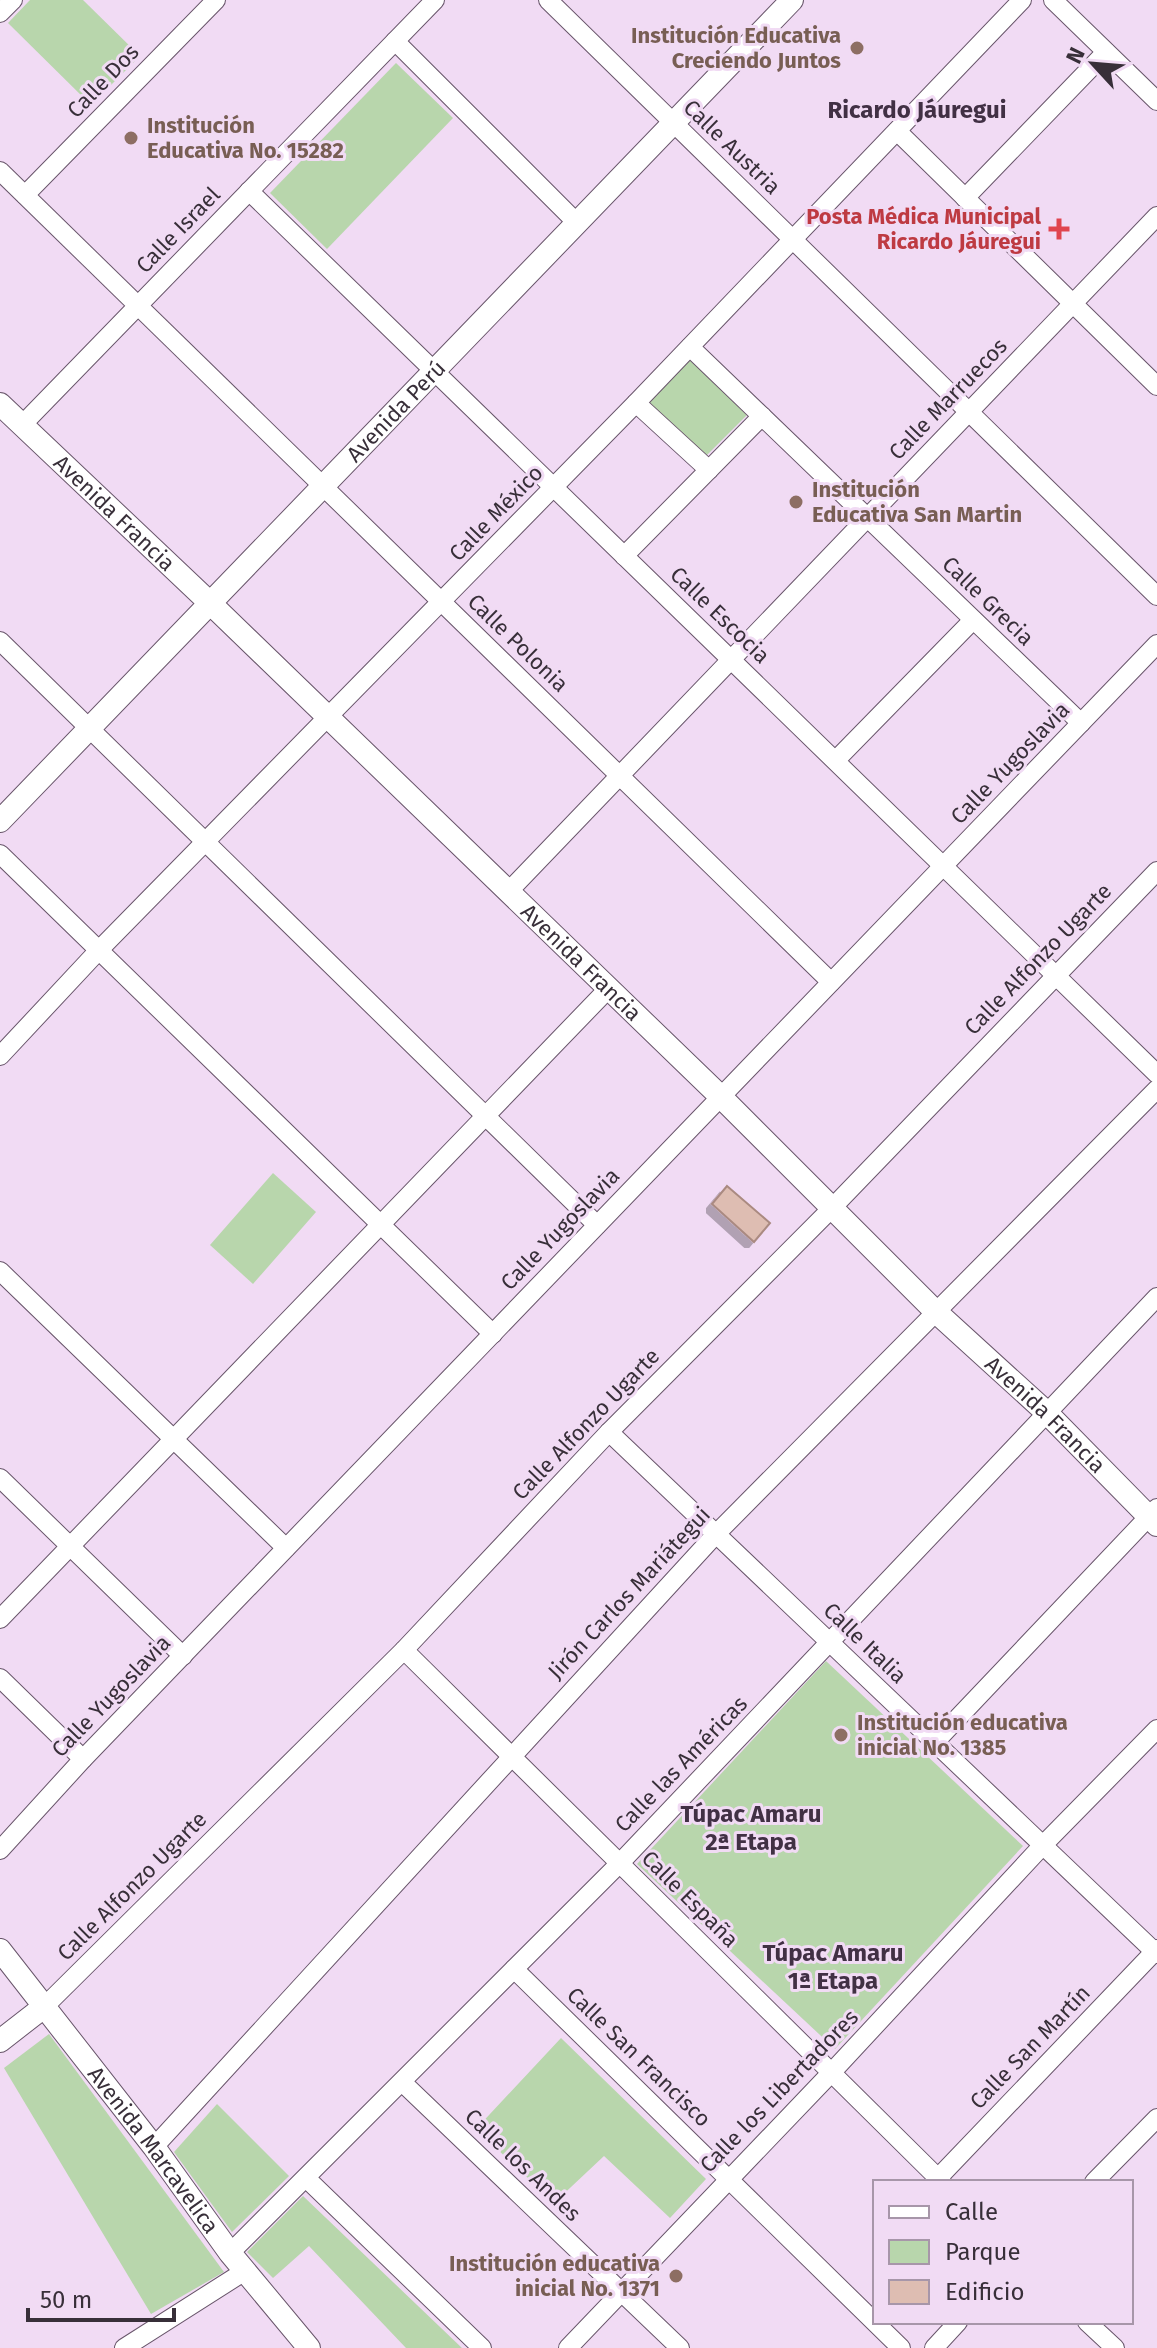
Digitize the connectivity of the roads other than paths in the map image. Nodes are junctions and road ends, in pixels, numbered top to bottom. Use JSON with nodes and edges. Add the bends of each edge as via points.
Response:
{"nodes":[{"id":1,"x":13,"y":0,"type":"edge"},
{"id":2,"x":216,"y":0,"type":"edge"},
{"id":3,"x":435,"y":0,"type":"edge"},
{"id":4,"x":548,"y":0,"type":"edge"},
{"id":5,"x":1022,"y":0,"type":"edge"},
{"id":6,"x":1053,"y":0,"type":"edge"},
{"id":7,"x":784,"y":3,"type":"edge"},
{"id":8,"x":0,"y":13,"type":"edge"},
{"id":9,"x":395,"y":41,"type":"junction"},
{"id":10,"x":1106,"y":52,"type":"junction"},
{"id":11,"x":1157,"y":101,"type":"edge"},
{"id":12,"x":674,"y":123,"type":"junction"},
{"id":13,"x":897,"y":131,"type":"junction"},
{"id":14,"x":0,"y":171,"type":"edge"},
{"id":15,"x":249,"y":191,"type":"junction"},
{"id":16,"x":25,"y":195,"type":"junction"},
{"id":17,"x":965,"y":198,"type":"junction"},
{"id":18,"x":1157,"y":216,"type":"edge"},
{"id":19,"x":576,"y":222,"type":"junction"},
{"id":20,"x":791,"y":238,"type":"junction"},
{"id":21,"x":1073,"y":304,"type":"junction"},
{"id":22,"x":138,"y":306,"type":"junction"},
{"id":23,"x":690,"y":347,"type":"junction"},
{"id":24,"x":433,"y":373,"type":"junction"},
{"id":25,"x":1157,"y":386,"type":"edge"},
{"id":26,"x":636,"y":403,"type":"junction"},
{"id":27,"x":1,"y":408,"type":"edge"},
{"id":28,"x":969,"y":412,"type":"junction"},
{"id":29,"x":762,"y":416,"type":"junction"},
{"id":30,"x":22,"y":425,"type":"junction"},
{"id":31,"x":709,"y":470,"type":"junction"},
{"id":32,"x":323,"y":486,"type":"junction"},
{"id":33,"x":553,"y":489,"type":"junction"},
{"id":34,"x":867,"y":518,"type":"junction"},
{"id":35,"x":624,"y":556,"type":"junction"},
{"id":36,"x":1157,"y":596,"type":"edge"},
{"id":37,"x":442,"y":602,"type":"junction"},
{"id":38,"x":210,"y":603,"type":"junction"},
{"id":39,"x":973,"y":620,"type":"junction"},
{"id":40,"x":0,"y":641,"type":"edge"},
{"id":41,"x":1157,"y":644,"type":"edge"},
{"id":42,"x":731,"y":659,"type":"junction"},
{"id":43,"x":328,"y":719,"type":"junction"},
{"id":44,"x":1081,"y":723,"type":"junction"},
{"id":45,"x":90,"y":729,"type":"junction"},
{"id":46,"x":836,"y":760,"type":"junction"},
{"id":47,"x":619,"y":775,"type":"junction"},
{"id":48,"x":0,"y":821,"type":"edge"},
{"id":49,"x":205,"y":842,"type":"junction"},
{"id":50,"x":0,"y":854,"type":"edge"},
{"id":51,"x":944,"y":866,"type":"junction"},
{"id":52,"x":1157,"y":871,"type":"edge"},
{"id":53,"x":508,"y":892,"type":"junction"},
{"id":54,"x":99,"y":950,"type":"junction"},
{"id":55,"x":1057,"y":974,"type":"junction"},
{"id":56,"x":831,"y":982,"type":"junction"},
{"id":57,"x":608,"y":989,"type":"junction"},
{"id":58,"x":0,"y":1056,"type":"edge"},
{"id":59,"x":1157,"y":1074,"type":"edge"},
{"id":60,"x":1157,"y":1089,"type":"edge"},
{"id":61,"x":721,"y":1097,"type":"junction"},
{"id":62,"x":485,"y":1116,"type":"junction"},
{"id":63,"x":832,"y":1208,"type":"junction"},
{"id":64,"x":381,"y":1225,"type":"junction"},
{"id":65,"x":597,"y":1225,"type":"junction"},
{"id":66,"x":0,"y":1271,"type":"edge"},
{"id":67,"x":1157,"y":1297,"type":"edge"},
{"id":68,"x":935,"y":1311,"type":"junction"},
{"id":69,"x":493,"y":1334,"type":"junction"},
{"id":70,"x":1046,"y":1412,"type":"junction"},
{"id":71,"x":609,"y":1432,"type":"junction"},
{"id":72,"x":174,"y":1439,"type":"junction"},
{"id":73,"x":0,"y":1478,"type":"edge"},
{"id":74,"x":1154,"y":1517,"type":"edge"},
{"id":75,"x":716,"y":1534,"type":"junction"},
{"id":76,"x":70,"y":1546,"type":"junction"},
{"id":77,"x":286,"y":1548,"type":"junction"},
{"id":78,"x":0,"y":1619,"type":"edge"},
{"id":79,"x":830,"y":1642,"type":"junction"},
{"id":80,"x":404,"y":1650,"type":"junction"},
{"id":81,"x":183,"y":1656,"type":"junction"},
{"id":82,"x":0,"y":1678,"type":"edge"},
{"id":83,"x":1157,"y":1729,"type":"edge"},
{"id":84,"x":935,"y":1742,"type":"junction"},
{"id":85,"x":509,"y":1757,"type":"junction"},
{"id":86,"x":83,"y":1759,"type":"junction"},
{"id":87,"x":1043,"y":1845,"type":"junction"},
{"id":88,"x":0,"y":1850,"type":"edge"},
{"id":89,"x":619,"y":1864,"type":"junction"},
{"id":90,"x":0,"y":1950,"type":"edge"},
{"id":91,"x":1156,"y":1951,"type":"edge"},
{"id":92,"x":514,"y":1969,"type":"junction"},
{"id":93,"x":45,"y":2006,"type":"junction"},
{"id":94,"x":0,"y":2041,"type":"edge"},
{"id":95,"x":831,"y":2073,"type":"junction"},
{"id":96,"x":402,"y":2082,"type":"junction"},
{"id":97,"x":1157,"y":2118,"type":"edge"},
{"id":98,"x":154,"y":2147,"type":"junction"},
{"id":99,"x":306,"y":2178,"type":"junction"},
{"id":100,"x":728,"y":2178,"type":"junction"},
{"id":101,"x":940,"y":2180,"type":"edge"},
{"id":102,"x":1096,"y":2180,"type":"edge"},
{"id":103,"x":230,"y":2253,"type":"junction"},
{"id":104,"x":245,"y":2271,"type":"junction"},
{"id":105,"x":621,"y":2292,"type":"junction"},
{"id":106,"x":873,"y":2320,"type":"edge"},
{"id":107,"x":877,"y":2324,"type":"edge"},
{"id":108,"x":956,"y":2324,"type":"edge"},
{"id":109,"x":1089,"y":2324,"type":"edge"},
{"id":110,"x":124,"y":2348,"type":"edge"},
{"id":111,"x":309,"y":2348,"type":"edge"},
{"id":112,"x":482,"y":2348,"type":"edge"},
{"id":113,"x":568,"y":2348,"type":"edge"},
{"id":114,"x":680,"y":2348,"type":"edge"},
{"id":115,"x":901,"y":2348,"type":"edge"},
{"id":116,"x":934,"y":2348,"type":"edge"},
{"id":117,"x":1115,"y":2348,"type":"edge"}],
"edges":[{"from":1,"to":8,"type":"street"},
{"from":2,"to":16,"type":"street","name":"Calle Dos"},
{"from":3,"to":9,"type":"street","name":"Calle Israel"},
{"from":4,"to":12,"type":"street","name":"Calle Austria"},
{"from":5,"to":13,"type":"street","name":"Calle México"},
{"from":6,"to":10,"type":"street"},
{"from":7,"to":12,"type":"street","name":"Avenida Perú"},
{"from":9,"to":15,"type":"street","name":"Calle Israel"},
{"from":9,"to":19,"type":"street"},
{"from":10,"to":11,"type":"street"},
{"from":10,"to":17,"type":"street"},
{"from":12,"to":19,"type":"street","name":"Avenida Perú"},
{"from":12,"to":20,"type":"street","name":"Calle Austria"},
{"from":13,"to":17,"type":"street"},
{"from":13,"to":20,"type":"street","name":"Calle México"},
{"from":14,"to":16,"type":"street","name":"Calle Polonia"},
{"from":15,"to":22,"type":"street","name":"Calle Israel"},
{"from":15,"to":24,"type":"street","name":"Calle Escocia"},
{"from":16,"to":22,"type":"street","name":"Calle Polonia"},
{"from":17,"to":21,"type":"street"},
{"from":18,"to":21,"type":"street","name":"Calle Marruecos"},
{"from":19,"to":24,"type":"street","name":"Avenida Perú"},
{"from":20,"to":23,"type":"street","name":"Calle México"},
{"from":20,"to":28,"type":"street","name":"Calle Austria"},
{"from":21,"to":25,"type":"street"},
{"from":21,"to":28,"type":"street","name":"Calle Marruecos"},
{"from":22,"to":30,"type":"street","name":"Calle Israel"},
{"from":22,"to":32,"type":"street","name":"Calle Polonia"},
{"from":23,"to":26,"type":"street","name":"Calle México"},
{"from":23,"to":29,"type":"street","name":"Calle Grecia"},
{"from":24,"to":32,"type":"street","name":"Avenida Perú"},
{"from":24,"to":33,"type":"street","name":"Calle Escocia"},
{"from":26,"to":31,"type":"street"},
{"from":26,"to":33,"type":"street","name":"Calle México"},
{"from":27,"to":30,"type":"street","name":"Avenida Francia"},
{"from":28,"to":34,"type":"street","name":"Calle Marruecos"},
{"from":28,"to":36,"type":"street","name":"Calle Austria"},
{"from":29,"to":31,"type":"street"},
{"from":29,"to":34,"type":"street","name":"Calle Grecia"},
{"from":30,"to":38,"type":"street","name":"Avenida Francia"},
{"from":31,"to":35,"type":"street"},
{"from":32,"to":37,"type":"street","name":"Calle Polonia"},
{"from":32,"to":38,"type":"street","name":"Avenida Perú"},
{"from":33,"to":35,"type":"street","name":"Calle Escocia"},
{"from":33,"to":37,"type":"street","name":"Calle México"},
{"from":34,"to":39,"type":"street","name":"Calle Grecia"},
{"from":34,"to":42,"type":"street","name":"Calle Marruecos"},
{"from":35,"to":42,"type":"street","name":"Calle Escocia"},
{"from":37,"to":43,"type":"street","name":"Calle México"},
{"from":37,"to":47,"type":"street","name":"Calle Polonia"},
{"from":38,"to":43,"type":"street","name":"Avenida Francia"},
{"from":38,"to":45,"type":"street","name":"Avenida Perú"},
{"from":39,"to":44,"type":"street","name":"Calle Grecia"},
{"from":39,"to":46,"type":"street"},
{"from":40,"to":45,"type":"street"},
{"from":41,"to":44,"type":"street","name":"Calle Yugoslavia"},
{"from":42,"to":46,"type":"street","name":"Calle Escocia"},
{"from":42,"to":47,"type":"street","name":"Calle Marruecos"},
{"from":43,"to":49,"type":"street","name":"Calle México"},
{"from":43,"to":53,"type":"street","name":"Avenida Francia"},
{"from":44,"to":51,"type":"street","name":"Calle Yugoslavia"},
{"from":45,"to":48,"type":"street","name":"Avenida Perú"},
{"from":45,"to":49,"type":"street"},
{"from":46,"to":51,"type":"street","name":"Calle Escocia"},
{"from":47,"to":53,"type":"street","name":"Calle Marruecos"},
{"from":47,"to":56,"type":"street","name":"Calle Polonia"},
{"from":49,"to":54,"type":"street","name":"Calle México"},
{"from":49,"to":62,"type":"street"},
{"from":50,"to":54,"type":"street"},
{"from":51,"to":55,"type":"street","name":"Calle Escocia"},
{"from":51,"to":56,"type":"street","name":"Calle Yugoslavia"},
{"from":52,"to":55,"type":"street","name":"Calle Alfonzo Ugarte"},
{"from":53,"to":57,"type":"street","name":"Avenida Francia"},
{"from":54,"to":58,"type":"street","name":"Calle México"},
{"from":54,"to":64,"type":"street"},
{"from":55,"to":59,"type":"street","name":"Calle Escocia"},
{"from":55,"to":63,"type":"street","name":"Calle Alfonzo Ugarte"},
{"from":56,"to":61,"type":"street","name":"Calle Yugoslavia"},
{"from":57,"to":61,"type":"street","name":"Avenida Francia"},
{"from":57,"to":62,"type":"street"},
{"from":60,"to":68,"type":"street","name":"Jirón Carlos Mariátegui"},
{"from":61,"to":63,"type":"street","name":"Avenida Francia"},
{"from":61,"to":65,"type":"street","name":"Calle Yugoslavia"},
{"from":62,"to":64,"type":"street"},
{"from":62,"to":65,"type":"street"},
{"from":63,"to":68,"type":"street","name":"Avenida Francia"},
{"from":63,"to":71,"type":"street","name":"Calle Alfonzo Ugarte"},
{"from":64,"to":69,"type":"street"},
{"from":64,"to":72,"type":"street"},
{"from":65,"to":69,"type":"street","name":"Calle Yugoslavia"},
{"from":66,"to":72,"type":"street"},
{"from":67,"to":70,"type":"street","name":"Calle las Américas"},
{"from":68,"to":70,"type":"street","name":"Avenida Francia"},
{"from":68,"to":75,"type":"street","name":"Jirón Carlos Mariátegui"},
{"from":69,"to":77,"type":"street","name":"Calle Yugoslavia"},
{"from":70,"to":74,"type":"street","name":"Avenida Francia"},
{"from":70,"to":79,"type":"street","name":"Calle las Américas"},
{"from":71,"to":75,"type":"street","name":"Calle Italia"},
{"from":71,"to":80,"type":"street","name":"Calle Alfonzo Ugarte"},
{"from":72,"to":76,"type":"street"},
{"from":72,"to":77,"type":"street"},
{"from":73,"to":76,"type":"street"},
{"from":74,"to":84,"type":"street"},
{"from":75,"to":79,"type":"street","name":"Calle Italia"},
{"from":75,"to":85,"type":"street","name":"Jirón Carlos Mariátegui"},
{"from":76,"to":78,"type":"street"},
{"from":76,"to":81,"type":"street"},
{"from":77,"to":81,"type":"street","name":"Calle Yugoslavia"},
{"from":79,"to":84,"type":"street","name":"Calle Italia"},
{"from":79,"to":89,"type":"street","name":"Calle las Américas"},
{"from":80,"to":85,"type":"street","name":"Calle España"},
{"from":80,"to":93,"type":"street","name":"Calle Alfonzo Ugarte"},
{"from":81,"to":86,"type":"street","name":"Calle Yugoslavia"},
{"from":82,"to":86,"type":"street"},
{"from":83,"to":87,"type":"street","name":"Calle los Libertadores"},
{"from":84,"to":87,"type":"street","name":"Calle Italia"},
{"from":85,"to":89,"type":"street","name":"Calle España"},
{"from":85,"to":98,"type":"street","name":"Jirón Carlos Mariátegui"},
{"from":86,"to":88,"type":"street","name":"Calle Yugoslavia"},
{"from":87,"to":91,"type":"street","name":"Calle Italia"},
{"from":87,"to":95,"type":"street","name":"Calle los Libertadores"},
{"from":89,"to":92,"type":"street","name":"Calle las Américas"},
{"from":89,"to":95,"type":"street","name":"Calle España"},
{"from":90,"to":93,"type":"street","name":"Avenida Marcavelica"},
{"from":91,"to":101,"type":"street","name":"Calle San Martín"},
{"from":92,"to":96,"type":"street","name":"Calle las Américas"},
{"from":92,"to":100,"type":"street","name":"Calle San Francisco"},
{"from":93,"to":94,"type":"street"},
{"from":93,"to":98,"type":"street","name":"Avenida Marcavelica"},
{"from":95,"to":100,"type":"street","name":"Calle los Libertadores"},
{"from":95,"to":101,"type":"street","name":"Calle España"},
{"from":96,"to":99,"type":"street","name":"Calle las Américas"},
{"from":96,"to":105,"type":"street","name":"Calle los Andes"},
{"from":97,"to":102,"type":"street"},
{"from":98,"to":103,"type":"street","name":"Avenida Marcavelica"},
{"from":99,"to":103,"type":"street","name":"Calle las Américas"},
{"from":99,"to":112,"type":"street"},
{"from":100,"to":105,"type":"street","name":"Calle los Libertadores"},
{"from":100,"to":106,"type":"street","name":"Calle San Francisco"},
{"from":103,"to":104,"type":"street","name":"Avenida Marcavelica"},
{"from":104,"to":110,"type":"street"},
{"from":104,"to":111,"type":"street","name":"Avenida Marcavelica"},
{"from":105,"to":113,"type":"street","name":"Calle los Libertadores"},
{"from":105,"to":114,"type":"street","name":"Calle los Andes"},
{"from":107,"to":115,"type":"street","name":"Calle San Francisco"},
{"from":108,"to":116,"type":"street"},
{"from":109,"to":117,"type":"street"}]}
